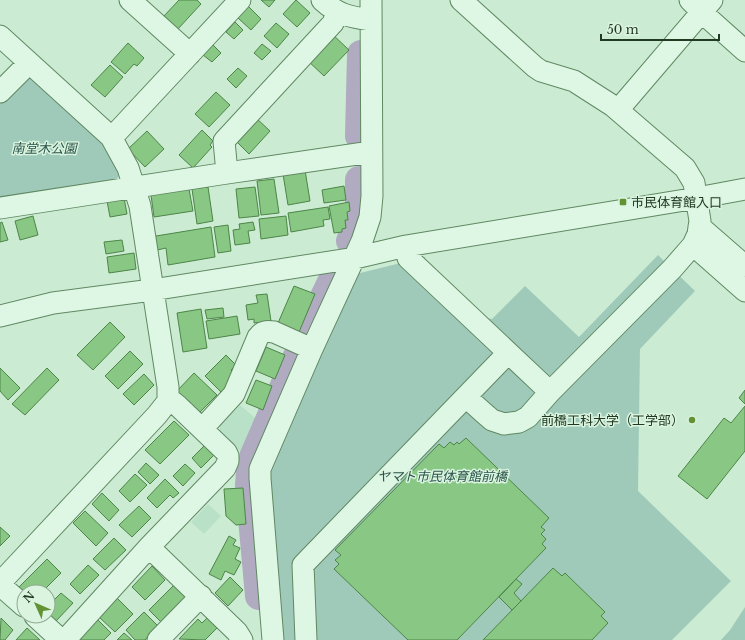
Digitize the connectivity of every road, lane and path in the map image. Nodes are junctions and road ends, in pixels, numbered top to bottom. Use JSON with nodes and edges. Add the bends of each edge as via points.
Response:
{"nodes":[{"id":1,"x":130,"y":0,"type":"edge"},
{"id":2,"x":240,"y":0,"type":"edge"},
{"id":3,"x":371,"y":0,"type":"edge"},
{"id":4,"x":461,"y":0,"type":"edge"},
{"id":5,"x":701,"y":4,"type":"edge"},
{"id":6,"x":338,"y":7,"type":"edge"},
{"id":7,"x":371,"y":20,"type":"junction"},
{"id":8,"x":0,"y":36,"type":"edge"},
{"id":9,"x":745,"y":51,"type":"edge"},
{"id":10,"x":190,"y":54,"type":"junction"},
{"id":11,"x":29,"y":63,"type":"junction"},
{"id":12,"x":0,"y":92,"type":"edge"},
{"id":13,"x":618,"y":110,"type":"junction"},
{"id":14,"x":111,"y":136,"type":"junction"},
{"id":15,"x":371,"y":152,"type":"junction"},
{"id":16,"x":227,"y":173,"type":"junction"},
{"id":17,"x":135,"y":187,"type":"junction"},
{"id":18,"x":745,"y":189,"type":"edge"},
{"id":19,"x":697,"y":198,"type":"junction"},
{"id":20,"x":0,"y":208,"type":"edge"},
{"id":21,"x":696,"y":236,"type":"junction"},
{"id":22,"x":406,"y":246,"type":"junction"},
{"id":23,"x":355,"y":258,"type":"junction"},
{"id":24,"x":745,"y":266,"type":"edge"},
{"id":25,"x":152,"y":290,"type":"junction"},
{"id":26,"x":745,"y":291,"type":"edge"},
{"id":27,"x":0,"y":316,"type":"edge"},
{"id":28,"x":312,"y":349,"type":"junction"},
{"id":29,"x":508,"y":353,"type":"junction"},
{"id":30,"x":550,"y":392,"type":"junction"},
{"id":31,"x":466,"y":396,"type":"junction"},
{"id":32,"x":168,"y":401,"type":"junction"},
{"id":33,"x":202,"y":429,"type":"junction"},
{"id":34,"x":149,"y":547,"type":"junction"},
{"id":35,"x":0,"y":584,"type":"edge"},
{"id":36,"x":201,"y":596,"type":"junction"},
{"id":37,"x":16,"y":599,"type":"edge"},
{"id":38,"x":44,"y":624,"type":"edge"},
{"id":39,"x":62,"y":640,"type":"edge"},
{"id":40,"x":65,"y":640,"type":"edge"},
{"id":41,"x":158,"y":640,"type":"edge"},
{"id":42,"x":242,"y":640,"type":"edge"},
{"id":43,"x":273,"y":640,"type":"edge"},
{"id":44,"x":306,"y":640,"type":"edge"}],
"edges":[{"from":1,"to":10,"type":"street"},
{"from":2,"to":10,"type":"street"},
{"from":3,"to":7,"type":"street"},
{"from":4,"to":13,"type":"street","via":[[535,67],[574,81]]},
{"from":5,"to":9,"type":"street","via":[[707,17]]},
{"from":5,"to":13,"type":"street"},
{"from":6,"to":7,"type":"street"},
{"from":6,"to":16,"type":"street","via":[[333,23],[224,140]]},
{"from":7,"to":15,"type":"street"},
{"from":8,"to":11,"type":"street"},
{"from":10,"to":14,"type":"street"},
{"from":11,"to":12,"type":"street"},
{"from":11,"to":14,"type":"street"},
{"from":13,"to":19,"type":"street","via":[[685,168],[694,183]]},
{"from":14,"to":17,"type":"street"},
{"from":15,"to":16,"type":"street"},
{"from":15,"to":23,"type":"street","via":[[370,217]]},
{"from":16,"to":17,"type":"street"},
{"from":17,"to":20,"type":"street"},
{"from":17,"to":25,"type":"street"},
{"from":18,"to":19,"type":"street"},
{"from":19,"to":21,"type":"street","via":[[700,221]]},
{"from":19,"to":22,"type":"street"},
{"from":21,"to":24,"type":"street"},
{"from":21,"to":26,"type":"street"},
{"from":21,"to":30,"type":"street","via":[[672,269]]},
{"from":22,"to":23,"type":"street"},
{"from":22,"to":29,"type":"street","via":[[408,258]]},
{"from":23,"to":25,"type":"street"},
{"from":23,"to":28,"type":"street"},
{"from":25,"to":27,"type":"street","via":[[53,303]]},
{"from":25,"to":32,"type":"street"},
{"from":28,"to":33,"type":"street","via":[[274,332],[261,333],[234,394]]},
{"from":28,"to":43,"type":"street","via":[[260,469]]},
{"from":29,"to":30,"type":"street"},
{"from":29,"to":31,"type":"street"},
{"from":30,"to":31,"type":"street","via":[[528,417],[510,424],[492,420]]},
{"from":31,"to":44,"type":"street","via":[[303,565]]},
{"from":32,"to":33,"type":"street","via":[[178,406]]},
{"from":32,"to":35,"type":"street"},
{"from":33,"to":34,"type":"street","via":[[226,452],[227,464]]},
{"from":34,"to":36,"type":"street"},
{"from":34,"to":40,"type":"street"},
{"from":35,"to":37,"type":"street"},
{"from":36,"to":41,"type":"street"},
{"from":36,"to":42,"type":"street"},
{"from":38,"to":39,"type":"street"}]}
